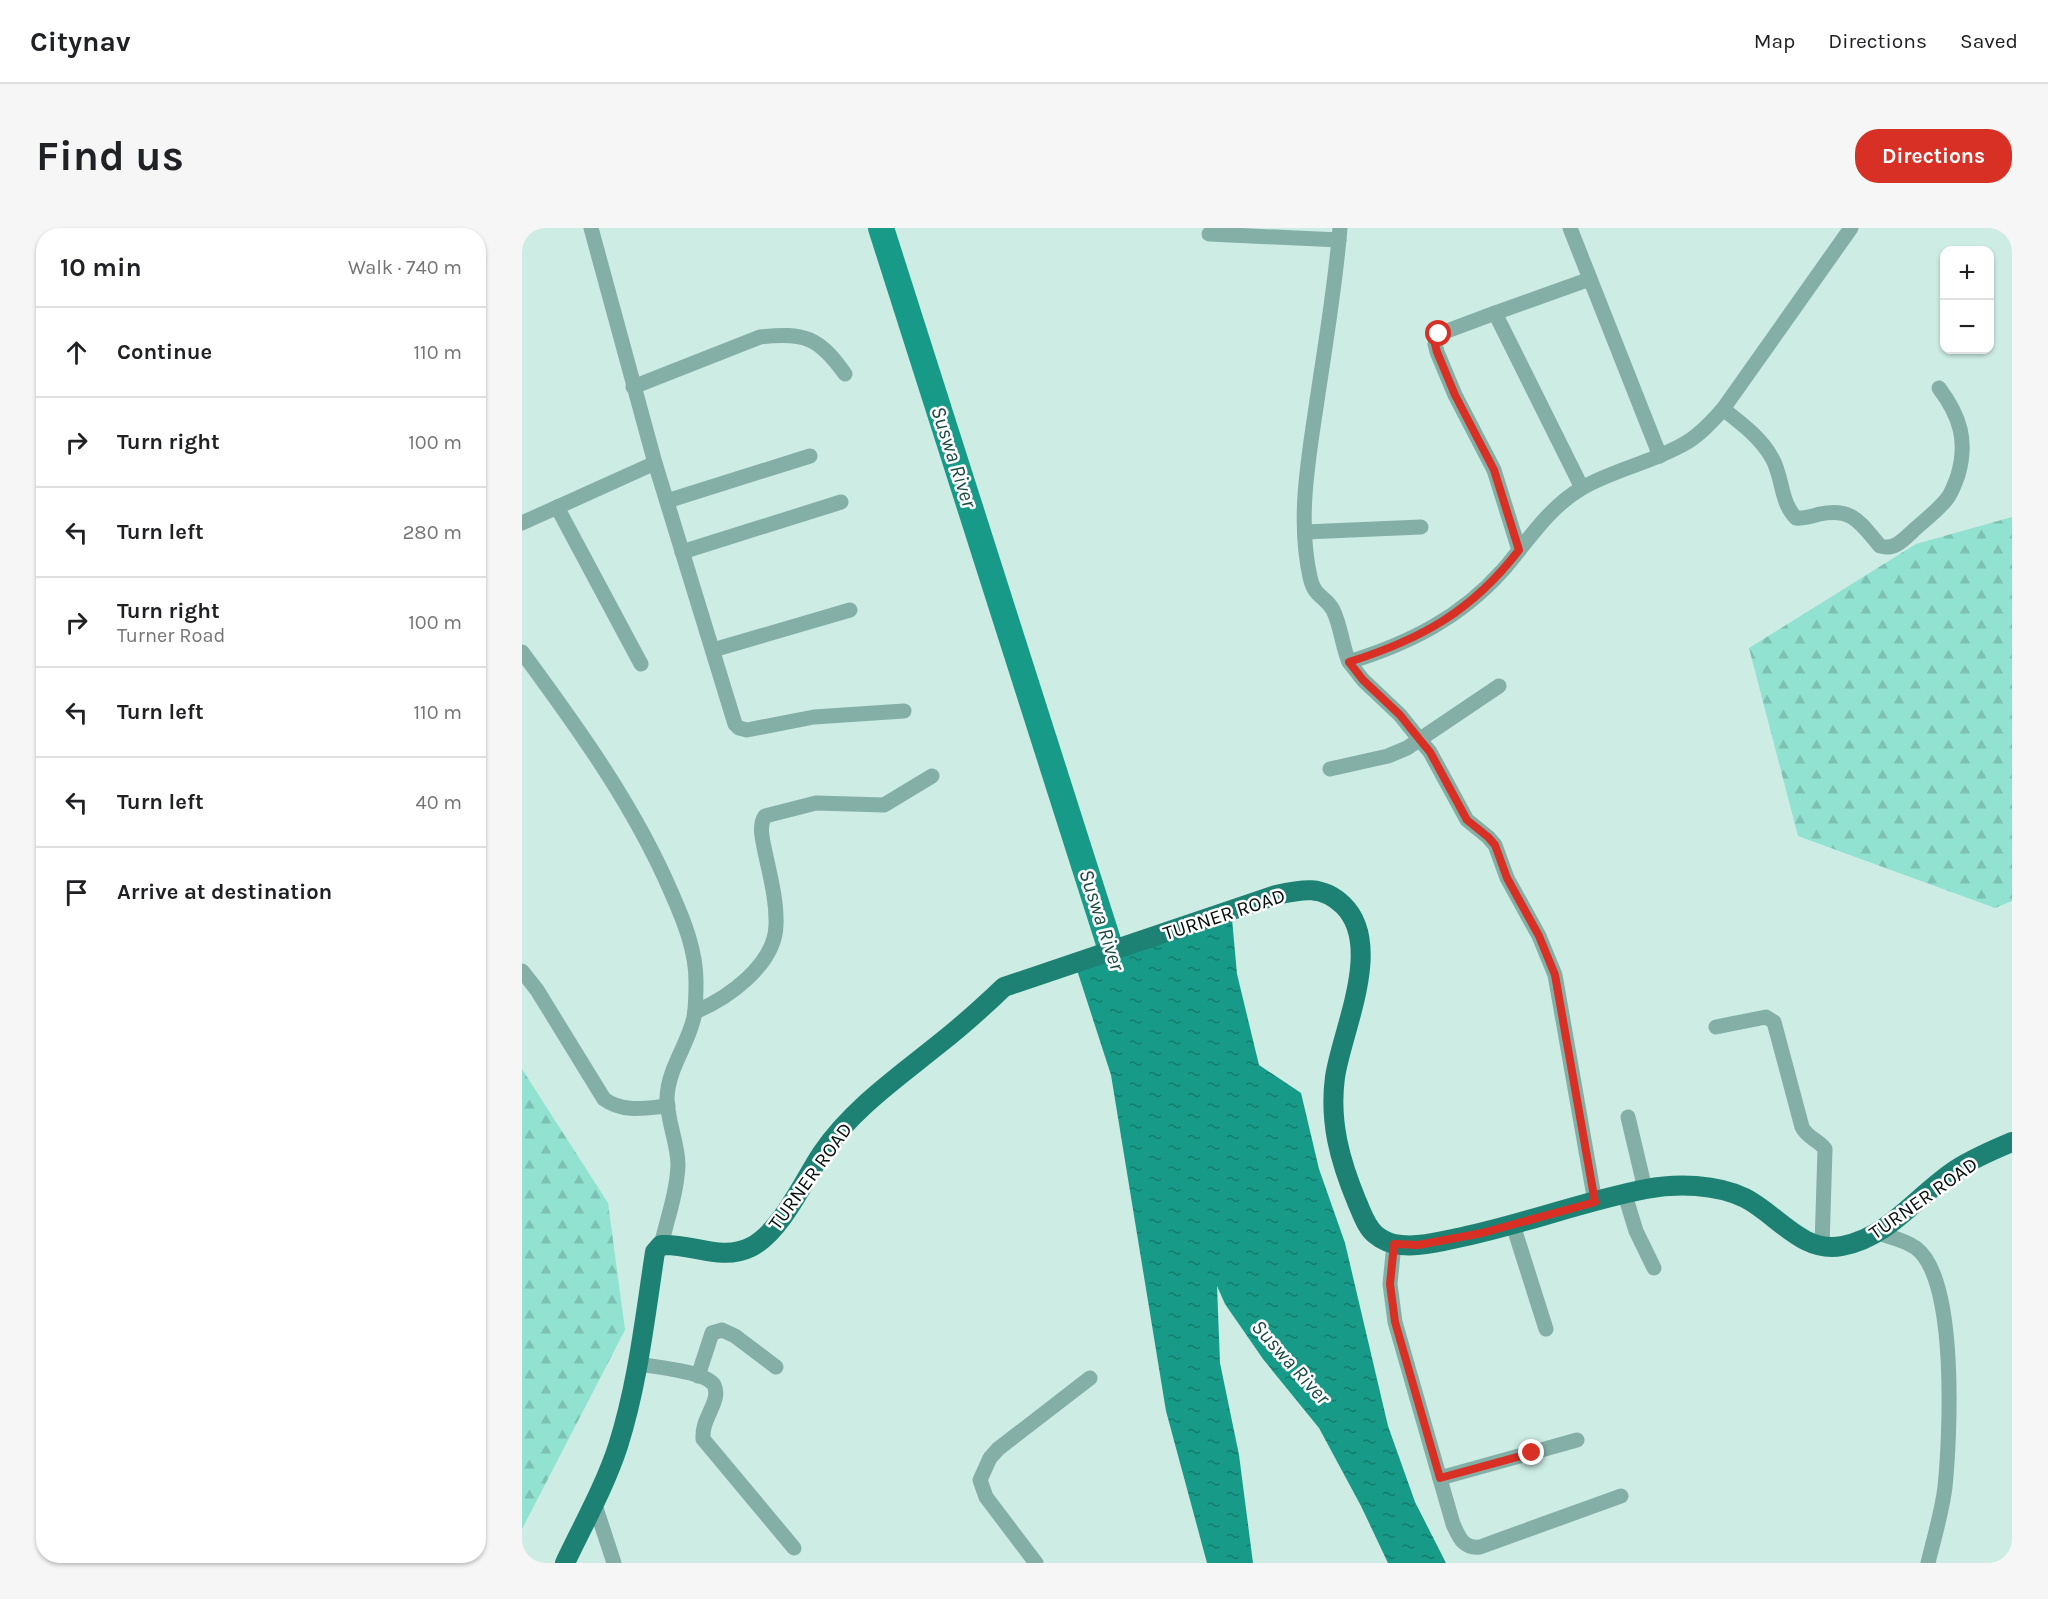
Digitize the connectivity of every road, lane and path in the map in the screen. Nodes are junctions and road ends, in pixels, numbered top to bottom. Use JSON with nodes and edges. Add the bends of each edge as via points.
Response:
{"nodes":[{"id":1,"x":591,"y":228,"type":"edge"},
{"id":2,"x":1570,"y":228,"type":"edge"},
{"id":3,"x":1851,"y":228,"type":"edge"},
{"id":4,"x":1209,"y":234,"type":"dead end"},
{"id":5,"x":1340,"y":234,"type":"edge"},
{"id":6,"x":1590,"y":279,"type":"junction"},
{"id":7,"x":1495,"y":313,"type":"junction"},
{"id":8,"x":845,"y":374,"type":"dead end"},
{"id":9,"x":633,"y":387,"type":"junction"},
{"id":10,"x":1939,"y":388,"type":"dead end"},
{"id":11,"x":1723,"y":409,"type":"junction"},
{"id":12,"x":810,"y":456,"type":"dead end"},
{"id":13,"x":1660,"y":456,"type":"junction"},
{"id":14,"x":655,"y":463,"type":"junction"},
{"id":15,"x":1582,"y":488,"type":"junction"},
{"id":16,"x":667,"y":501,"type":"junction"},
{"id":17,"x":841,"y":502,"type":"dead end"},
{"id":18,"x":556,"y":507,"type":"junction"},
{"id":19,"x":522,"y":523,"type":"edge"},
{"id":20,"x":1420,"y":528,"type":"dead end"},
{"id":21,"x":1305,"y":532,"type":"junction"},
{"id":22,"x":1519,"y":550,"type":"junction"},
{"id":23,"x":682,"y":552,"type":"junction"},
{"id":24,"x":850,"y":610,"type":"dead end"},
{"id":25,"x":712,"y":650,"type":"junction"},
{"id":26,"x":522,"y":652,"type":"edge"},
{"id":27,"x":1349,"y":662,"type":"junction"},
{"id":28,"x":640,"y":664,"type":"dead end"},
{"id":29,"x":1498,"y":686,"type":"dead end"},
{"id":30,"x":904,"y":711,"type":"dead end"},
{"id":31,"x":1420,"y":740,"type":"junction"},
{"id":32,"x":1330,"y":769,"type":"dead end"},
{"id":33,"x":932,"y":776,"type":"dead end"},
{"id":34,"x":522,"y":971,"type":"edge"},
{"id":35,"x":694,"y":1012,"type":"junction"},
{"id":36,"x":1716,"y":1028,"type":"dead end"},
{"id":37,"x":668,"y":1106,"type":"junction"},
{"id":38,"x":1628,"y":1117,"type":"dead end"},
{"id":39,"x":2012,"y":1142,"type":"edge"},
{"id":40,"x":1645,"y":1189,"type":"junction"},
{"id":41,"x":1624,"y":1195,"type":"junction"},
{"id":42,"x":1595,"y":1202,"type":"junction"},
{"id":43,"x":1513,"y":1225,"type":"junction"},
{"id":44,"x":1878,"y":1233,"type":"junction"},
{"id":45,"x":1394,"y":1244,"type":"junction"},
{"id":46,"x":661,"y":1245,"type":"junction"},
{"id":47,"x":1822,"y":1246,"type":"junction"},
{"id":48,"x":1654,"y":1268,"type":"dead end"},
{"id":49,"x":1546,"y":1329,"type":"dead end"},
{"id":50,"x":638,"y":1364,"type":"junction"},
{"id":51,"x":776,"y":1367,"type":"dead end"},
{"id":52,"x":698,"y":1376,"type":"junction"},
{"id":53,"x":1090,"y":1378,"type":"dead end"},
{"id":54,"x":1577,"y":1440,"type":"dead end"},
{"id":55,"x":1440,"y":1478,"type":"junction"},
{"id":56,"x":1621,"y":1497,"type":"dead end"},
{"id":57,"x":594,"y":1502,"type":"junction"},
{"id":58,"x":794,"y":1548,"type":"dead end"},
{"id":59,"x":565,"y":1563,"type":"edge"},
{"id":60,"x":614,"y":1563,"type":"edge"},
{"id":61,"x":1036,"y":1563,"type":"edge"},
{"id":62,"x":1928,"y":1563,"type":"edge"}],
"edges":[{"from":1,"to":9,"type":"street"},
{"from":2,"to":6,"type":"street"},
{"from":3,"to":11,"type":"street"},
{"from":4,"to":5,"type":"street"},
{"from":5,"to":21,"type":"street","via":[[1306,476]]},
{"from":6,"to":7,"type":"street"},
{"from":6,"to":13,"type":"street"},
{"from":7,"to":15,"type":"street"},
{"from":7,"to":22,"type":"street","via":[[1444,331],[1435,344],[1455,395],[1494,470]]},
{"from":8,"to":9,"type":"street","via":[[822,346],[794,335],[779,335],[760,337]]},
{"from":9,"to":14,"type":"street"},
{"from":10,"to":11,"type":"street","via":[[1958,420],[1964,446],[1954,488],[1947,500],[1902,541],[1887,548],[1880,546],[1849,514],[1796,518],[1787,506],[1773,459],[1747,428]]},
{"from":11,"to":13,"type":"street","via":[[1684,445]]},
{"from":12,"to":16,"type":"street"},
{"from":13,"to":15,"type":"street"},
{"from":14,"to":16,"type":"street"},
{"from":14,"to":18,"type":"street"},
{"from":15,"to":22,"type":"street","via":[[1545,519]]},
{"from":16,"to":23,"type":"street"},
{"from":17,"to":23,"type":"street"},
{"from":18,"to":19,"type":"street"},
{"from":18,"to":28,"type":"street"},
{"from":20,"to":21,"type":"street"},
{"from":21,"to":27,"type":"street","via":[[1314,589],[1332,608]]},
{"from":22,"to":27,"type":"street","via":[[1471,602],[1454,614],[1411,640]]},
{"from":23,"to":25,"type":"street"},
{"from":24,"to":25,"type":"street"},
{"from":25,"to":30,"type":"street","via":[[739,728],[747,730],[814,717]]},
{"from":26,"to":35,"type":"street","via":[[578,729],[663,871],[692,951],[696,980]]},
{"from":27,"to":31,"type":"street"},
{"from":29,"to":31,"type":"street"},
{"from":31,"to":32,"type":"street","via":[[1388,756]]},
{"from":31,"to":42,"type":"street","via":[[1467,820],[1495,845],[1507,878],[1551,964]]},
{"from":33,"to":35,"type":"street","via":[[884,805],[816,803],[765,816],[762,834],[777,913],[772,944],[750,976],[726,996]]},
{"from":34,"to":37,"type":"street","via":[[604,1099],[627,1109]]},
{"from":35,"to":37,"type":"street","via":[[669,1081]]},
{"from":36,"to":47,"type":"street","via":[[1766,1017],[1774,1023],[1802,1127],[1825,1149]]},
{"from":37,"to":46,"type":"street","via":[[678,1166]]},
{"from":38,"to":40,"type":"street"},
{"from":39,"to":44,"type":"main road","name":"TURNER ROAD","via":[[1957,1169]]},
{"from":40,"to":41,"type":"main road","name":"TURNER ROAD"},
{"from":40,"to":47,"type":"main road","name":"TURNER ROAD","via":[[1692,1187],[1737,1195],[1765,1210],[1795,1234]]},
{"from":41,"to":42,"type":"main road","name":"TURNER ROAD"},
{"from":41,"to":48,"type":"street"},
{"from":42,"to":43,"type":"main road","name":"TURNER ROAD"},
{"from":43,"to":45,"type":"main road","name":"TURNER ROAD","via":[[1418,1245]]},
{"from":43,"to":49,"type":"street"},
{"from":44,"to":47,"type":"main road","name":"TURNER ROAD","via":[[1853,1244]]},
{"from":44,"to":62,"type":"street","via":[[1917,1248],[1936,1278],[1943,1302],[1948,1351],[1948,1444],[1944,1490]]},
{"from":45,"to":46,"type":"main road","name":"TURNER ROAD","via":[[1378,1237],[1366,1224],[1336,1145],[1335,1079],[1356,991],[1360,955],[1355,921],[1332,895],[1296,890],[1004,987],[850,1120],[823,1151],[767,1234],[751,1246],[725,1253]]},
{"from":45,"to":55,"type":"street","via":[[1390,1284],[1395,1322]]},
{"from":46,"to":50,"type":"main road","via":[[655,1252]]},
{"from":50,"to":52,"type":"street"},
{"from":50,"to":57,"type":"main road","via":[[618,1446]]},
{"from":51,"to":52,"type":"street","via":[[722,1330],[712,1333]]},
{"from":52,"to":58,"type":"street","via":[[714,1385],[716,1396],[703,1439]]},
{"from":53,"to":61,"type":"street","via":[[998,1449],[980,1480],[986,1497]]},
{"from":54,"to":55,"type":"street"},
{"from":55,"to":56,"type":"street","via":[[1458,1536],[1473,1548]]},
{"from":57,"to":59,"type":"main road"},
{"from":57,"to":60,"type":"street"}]}
